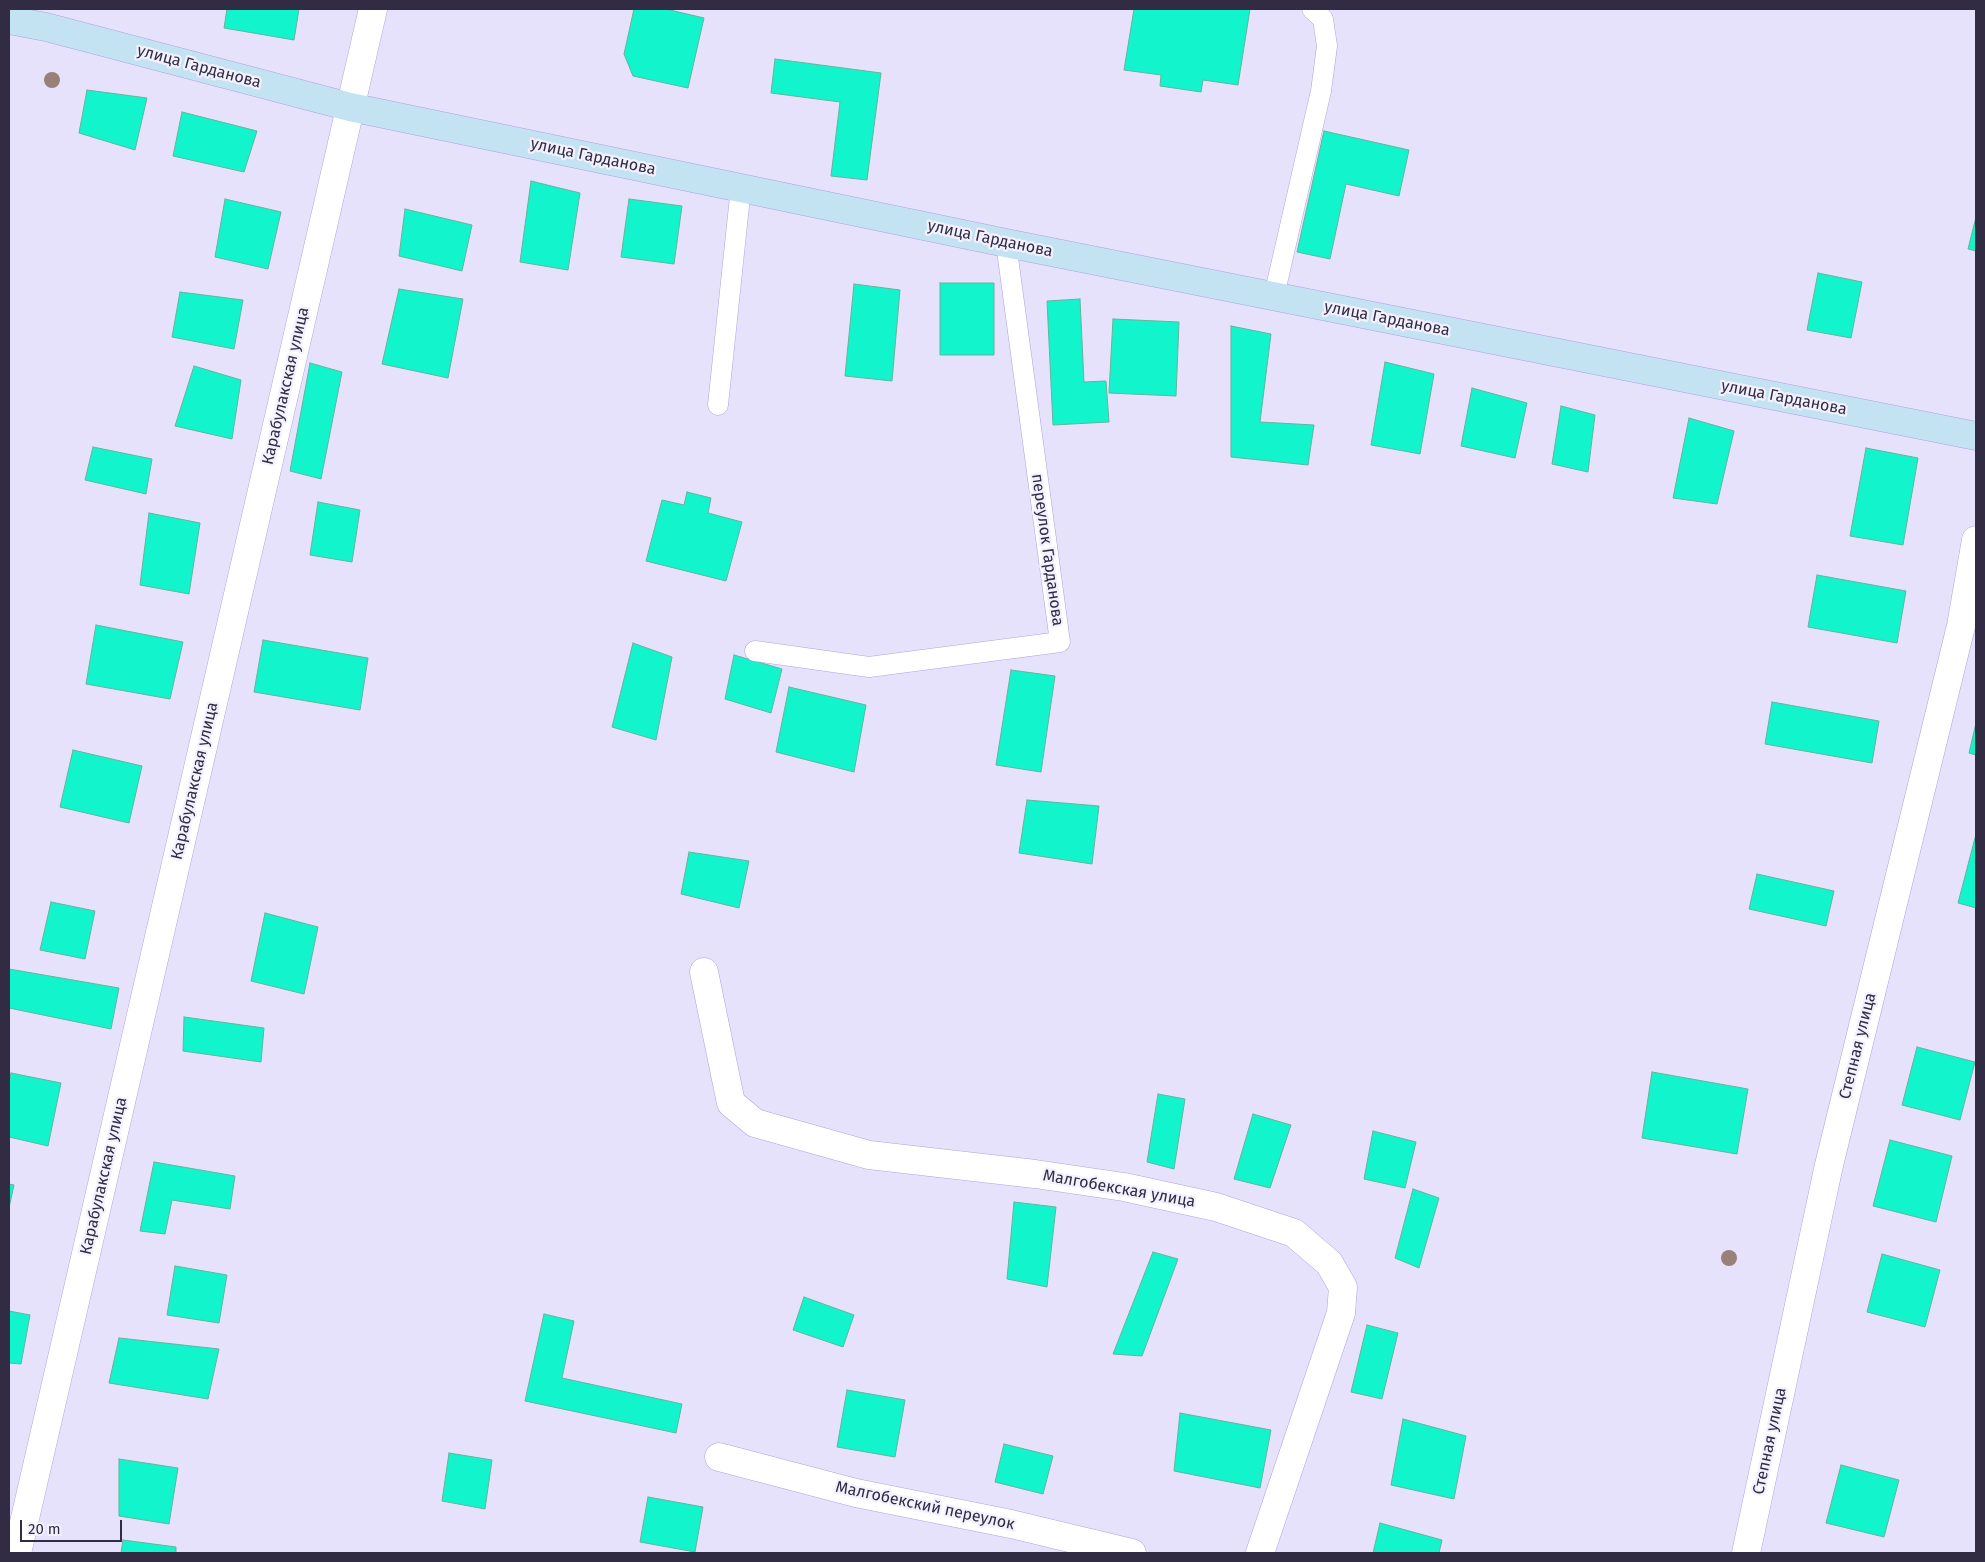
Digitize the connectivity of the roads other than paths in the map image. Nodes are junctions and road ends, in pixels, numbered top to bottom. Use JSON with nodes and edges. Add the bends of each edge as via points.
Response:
{"nodes":[{"id":1,"x":373,"y":9,"type":"edge"},
{"id":2,"x":1312,"y":9,"type":"edge"},
{"id":3,"x":9,"y":20,"type":"edge"},
{"id":4,"x":350,"y":107,"type":"junction"},
{"id":5,"x":741,"y":187,"type":"junction"},
{"id":6,"x":1006,"y":243,"type":"junction"},
{"id":7,"x":1274,"y":296,"type":"junction"},
{"id":8,"x":718,"y":405,"type":"dead end"},
{"id":9,"x":1976,"y":436,"type":"edge"},
{"id":10,"x":1976,"y":540,"type":"edge"},
{"id":11,"x":755,"y":651,"type":"dead end"},
{"id":12,"x":704,"y":972,"type":"dead end"},
{"id":13,"x":719,"y":1457,"type":"dead end"},
{"id":14,"x":17,"y":1553,"type":"edge"},
{"id":15,"x":1132,"y":1553,"type":"edge"},
{"id":16,"x":1260,"y":1553,"type":"edge"},
{"id":17,"x":1746,"y":1553,"type":"edge"}],
"edges":[{"from":1,"to":4,"type":"street","name":"Карабулакская улица"},
{"from":2,"to":7,"type":"lane","via":[[1323,18],[1327,46],[1321,91]]},
{"from":3,"to":4,"type":"street","name":"улица Гарданова"},
{"from":4,"to":5,"type":"street","name":"улица Гарданова"},
{"from":4,"to":14,"type":"street","name":"Карабулакская улица"},
{"from":5,"to":6,"type":"street","name":"улица Гарданова"},
{"from":5,"to":8,"type":"lane"},
{"from":6,"to":7,"type":"street","name":"улица Гарданова"},
{"from":6,"to":11,"type":"lane","name":"переулок Гарданова","via":[[1060,642],[869,667]]},
{"from":7,"to":9,"type":"street","name":"улица Гарданова"},
{"from":10,"to":17,"type":"street","name":"Степная улица","via":[[1961,626],[1829,1165]]},
{"from":12,"to":16,"type":"street","name":"Малгобекская улица","via":[[731,1103],[755,1123],[869,1155],[1053,1176],[1216,1207],[1294,1233],[1329,1263],[1343,1287],[1341,1313]]},
{"from":13,"to":15,"type":"street","name":"Малгобекский переулок","via":[[856,1494],[1011,1524]]}]}
